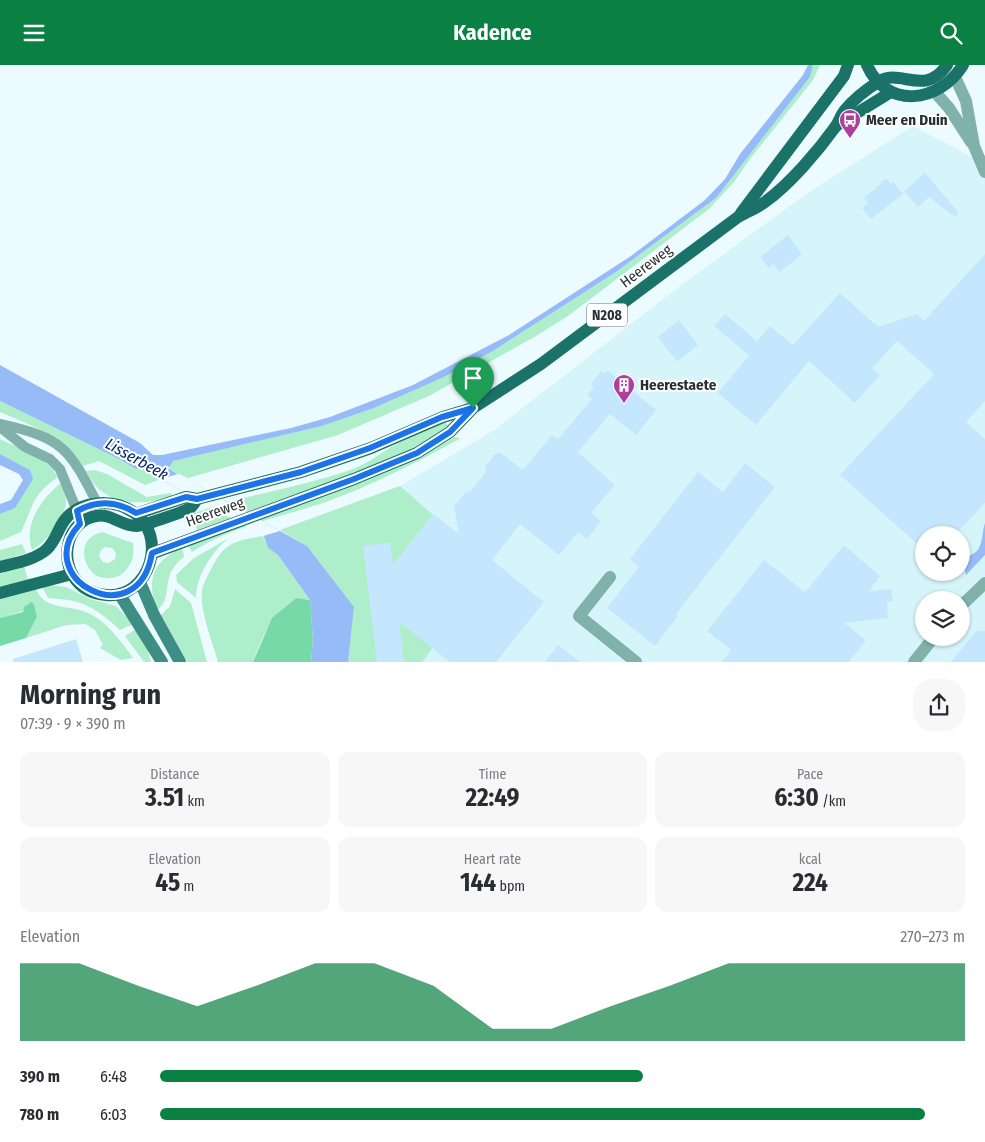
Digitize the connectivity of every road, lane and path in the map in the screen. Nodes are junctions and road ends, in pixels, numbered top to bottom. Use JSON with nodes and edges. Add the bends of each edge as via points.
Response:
{"nodes":[{"id":1,"x":848,"y":65,"type":"edge"},
{"id":2,"x":867,"y":65,"type":"edge"},
{"id":3,"x":963,"y":65,"type":"edge"},
{"id":4,"x":951,"y":69,"type":"edge"},
{"id":5,"x":878,"y":82,"type":"junction"},
{"id":6,"x":891,"y":92,"type":"junction"},
{"id":7,"x":935,"y":92,"type":"junction"},
{"id":8,"x":836,"y":126,"type":"junction"},
{"id":9,"x":974,"y":146,"type":"junction"},
{"id":10,"x":985,"y":172,"type":"edge"},
{"id":11,"x":738,"y":217,"type":"junction"},
{"id":12,"x":473,"y":408,"type":"junction"},
{"id":13,"x":0,"y":425,"type":"edge"},
{"id":14,"x":197,"y":499,"type":"junction"},
{"id":15,"x":97,"y":503,"type":"junction"},
{"id":16,"x":77,"y":511,"type":"junction"},
{"id":17,"x":136,"y":513,"type":"junction"},
{"id":18,"x":80,"y":524,"type":"junction"},
{"id":19,"x":145,"y":524,"type":"junction"},
{"id":20,"x":152,"y":553,"type":"junction"},
{"id":21,"x":0,"y":567,"type":"edge"},
{"id":22,"x":72,"y":574,"type":"junction"},
{"id":23,"x":610,"y":577,"type":"dead end"},
{"id":24,"x":140,"y":582,"type":"junction"},
{"id":25,"x":985,"y":583,"type":"edge"},
{"id":26,"x":0,"y":593,"type":"edge"},
{"id":27,"x":120,"y":595,"type":"junction"},
{"id":28,"x":970,"y":597,"type":"edge"},
{"id":29,"x":927,"y":646,"type":"edge"},
{"id":30,"x":162,"y":662,"type":"edge"},
{"id":31,"x":180,"y":662,"type":"edge"},
{"id":32,"x":636,"y":662,"type":"edge"},
{"id":33,"x":914,"y":662,"type":"edge"}],
"edges":[{"from":1,"to":11,"type":"main road","name":"Heereweg","number":"N208","via":[[844,76]]},
{"from":2,"to":5,"type":"main road"},
{"from":3,"to":4,"type":"main road"},
{"from":4,"to":5,"type":"main road","via":[[928,80],[915,82],[886,78]]},
{"from":4,"to":7,"type":"main road"},
{"from":4,"to":9,"type":"street","via":[[966,101]]},
{"from":5,"to":6,"type":"main road"},
{"from":5,"to":8,"type":"main road","name":"Heereweg","number":"N208","via":[[845,110]]},
{"from":6,"to":7,"type":"main road","via":[[914,96]]},
{"from":6,"to":8,"type":"main road","name":"Heereweg","number":"N208"},
{"from":7,"to":9,"type":"street"},
{"from":8,"to":11,"type":"main road","name":"Heereweg","number":"N208","via":[[788,182],[764,203]]},
{"from":9,"to":10,"type":"street"},
{"from":11,"to":12,"type":"main road","name":"Heereweg","number":"N208","via":[[541,364]]},
{"from":12,"to":14,"type":"main road","name":"Heereweg","number":"N208","via":[[301,472]]},
{"from":12,"to":20,"type":"main road","name":"Heereweg","number":"N208","via":[[450,432],[417,453]]},
{"from":13,"to":15,"type":"lane","via":[[32,431],[62,446],[75,461]]},
{"from":13,"to":16,"type":"lane","via":[[25,447],[50,459],[60,469]]},
{"from":14,"to":17,"type":"main road","name":"Heereweg","number":"N208","via":[[186,497]]},
{"from":14,"to":19,"type":"main road","name":"Heereweg","number":"N208","via":[[191,507]]},
{"from":15,"to":16,"type":"main road"},
{"from":15,"to":17,"type":"main road","via":[[120,505]]},
{"from":16,"to":18,"type":"main road"},
{"from":16,"to":21,"type":"main road","via":[[63,523],[52,544],[39,555]]},
{"from":17,"to":19,"type":"main road"},
{"from":18,"to":19,"type":"main road","number":"N208","via":[[104,515],[136,526]]},
{"from":18,"to":22,"type":"main road","via":[[68,545],[67,557]]},
{"from":19,"to":20,"type":"main road","via":[[151,538]]},
{"from":20,"to":24,"type":"main road","via":[[149,569]]},
{"from":22,"to":26,"type":"main road"},
{"from":22,"to":27,"type":"main road","via":[[89,590],[104,595]]},
{"from":23,"to":32,"type":"street","via":[[579,616]]},
{"from":24,"to":27,"type":"main road"},
{"from":24,"to":31,"type":"main road"},
{"from":25,"to":28,"type":"street"},
{"from":27,"to":30,"type":"main road"},
{"from":29,"to":33,"type":"street"}]}
